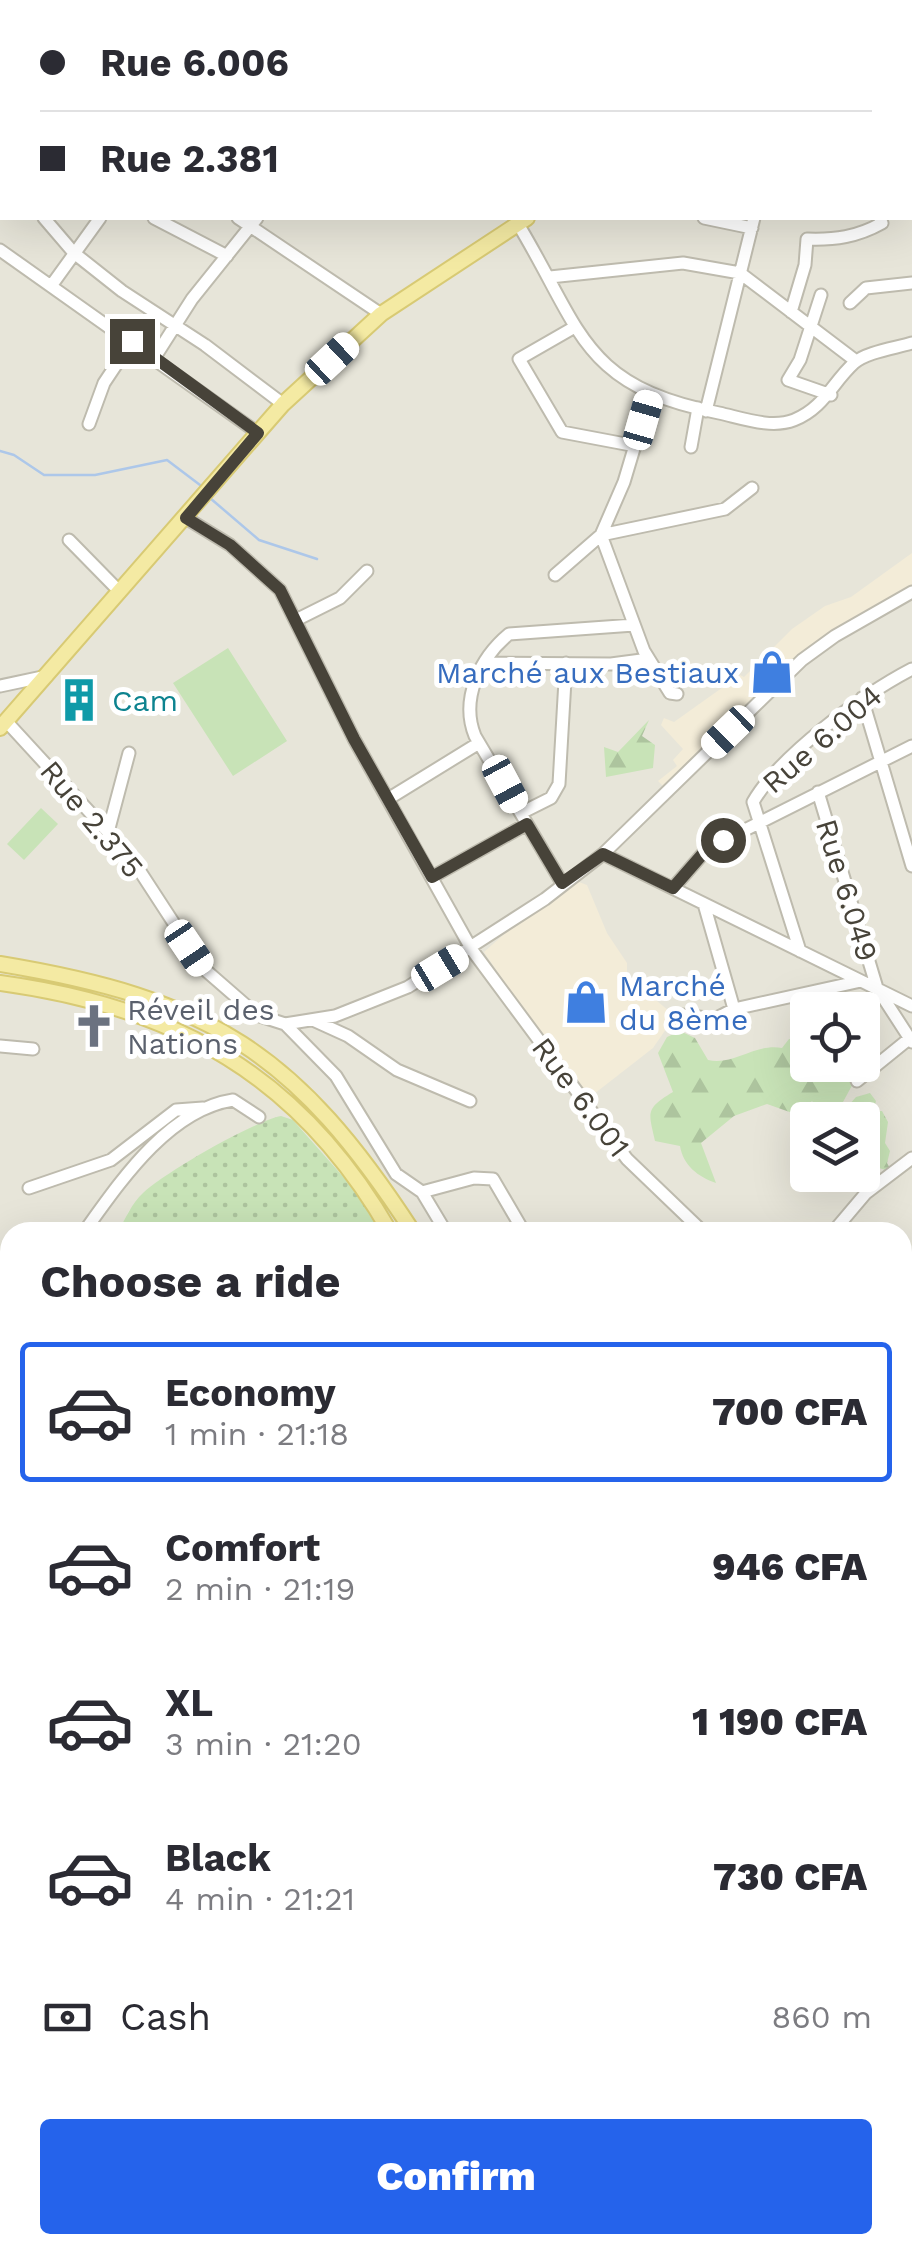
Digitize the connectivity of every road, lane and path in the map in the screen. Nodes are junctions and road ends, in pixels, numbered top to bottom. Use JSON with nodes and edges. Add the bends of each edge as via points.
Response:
{"nodes":[{"id":1,"x":46,"y":220,"type":"edge"},
{"id":2,"x":99,"y":220,"type":"edge"},
{"id":3,"x":158,"y":220,"type":"edge"},
{"id":4,"x":724,"y":220,"type":"edge"},
{"id":5,"x":881,"y":220,"type":"edge"},
{"id":6,"x":523,"y":221,"type":"edge"},
{"id":7,"x":254,"y":222,"type":"edge"},
{"id":8,"x":753,"y":223,"type":"edge"},
{"id":9,"x":0,"y":250,"type":"edge"},
{"id":10,"x":74,"y":253,"type":"junction"},
{"id":11,"x":226,"y":256,"type":"junction"},
{"id":12,"x":740,"y":274,"type":"junction"},
{"id":13,"x":550,"y":277,"type":"junction"},
{"id":14,"x":912,"y":283,"type":"edge"},
{"id":15,"x":50,"y":286,"type":"junction"},
{"id":16,"x":821,"y":295,"type":"dead end"},
{"id":17,"x":850,"y":303,"type":"dead end"},
{"id":18,"x":791,"y":312,"type":"junction"},
{"id":19,"x":381,"y":314,"type":"junction"},
{"id":20,"x":174,"y":326,"type":"junction"},
{"id":21,"x":810,"y":327,"type":"junction"},
{"id":22,"x":573,"y":328,"type":"junction"},
{"id":23,"x":132,"y":341,"type":"junction"},
{"id":24,"x":912,"y":344,"type":"edge"},
{"id":25,"x":155,"y":357,"type":"junction"},
{"id":26,"x":856,"y":361,"type":"junction"},
{"id":27,"x":831,"y":394,"type":"junction"},
{"id":28,"x":650,"y":395,"type":"junction"},
{"id":29,"x":283,"y":404,"type":"junction"},
{"id":30,"x":702,"y":409,"type":"junction"},
{"id":31,"x":88,"y":424,"type":"dead end"},
{"id":32,"x":258,"y":433,"type":"junction"},
{"id":33,"x":636,"y":446,"type":"junction"},
{"id":34,"x":691,"y":448,"type":"dead end"},
{"id":35,"x":752,"y":488,"type":"dead end"},
{"id":36,"x":186,"y":518,"type":"junction"},
{"id":37,"x":601,"y":534,"type":"junction"},
{"id":38,"x":69,"y":540,"type":"dead end"},
{"id":39,"x":367,"y":571,"type":"dead end"},
{"id":40,"x":555,"y":575,"type":"dead end"},
{"id":41,"x":120,"y":592,"type":"junction"},
{"id":42,"x":912,"y":592,"type":"edge"},
{"id":43,"x":296,"y":620,"type":"junction"},
{"id":44,"x":634,"y":626,"type":"junction"},
{"id":45,"x":649,"y":660,"type":"junction"},
{"id":46,"x":484,"y":663,"type":"junction"},
{"id":47,"x":566,"y":663,"type":"junction"},
{"id":48,"x":912,"y":669,"type":"edge"},
{"id":49,"x":47,"y":676,"type":"junction"},
{"id":50,"x":0,"y":686,"type":"edge"},
{"id":51,"x":677,"y":694,"type":"dead end"},
{"id":52,"x":862,"y":698,"type":"junction"},
{"id":53,"x":3,"y":724,"type":"edge"},
{"id":54,"x":479,"y":743,"type":"junction"},
{"id":55,"x":912,"y":746,"type":"edge"},
{"id":56,"x":129,"y":754,"type":"dead end"},
{"id":57,"x":881,"y":761,"type":"junction"},
{"id":58,"x":818,"y":792,"type":"junction"},
{"id":59,"x":388,"y":799,"type":"junction"},
{"id":60,"x":524,"y":819,"type":"junction"},
{"id":61,"x":760,"y":821,"type":"junction"},
{"id":62,"x":108,"y":832,"type":"junction"},
{"id":63,"x":603,"y":854,"type":"junction"},
{"id":64,"x":912,"y":866,"type":"edge"},
{"id":65,"x":432,"y":877,"type":"junction"},
{"id":66,"x":562,"y":883,"type":"junction"},
{"id":67,"x":673,"y":888,"type":"junction"},
{"id":68,"x":704,"y":904,"type":"junction"},
{"id":69,"x":472,"y":950,"type":"junction"},
{"id":70,"x":800,"y":950,"type":"junction"},
{"id":71,"x":0,"y":964,"type":"edge"},
{"id":72,"x":861,"y":981,"type":"junction"},
{"id":73,"x":0,"y":983,"type":"edge"},
{"id":74,"x":877,"y":988,"type":"junction"},
{"id":75,"x":912,"y":1006,"type":"edge"},
{"id":76,"x":734,"y":1010,"type":"junction"},
{"id":77,"x":682,"y":1015,"type":"dead end"},
{"id":78,"x":316,"y":1021,"type":"junction"},
{"id":79,"x":284,"y":1024,"type":"junction"},
{"id":80,"x":911,"y":1040,"type":"edge"},
{"id":81,"x":0,"y":1046,"type":"edge"},
{"id":82,"x":33,"y":1049,"type":"dead end"},
{"id":83,"x":880,"y":1064,"type":"edge"},
{"id":84,"x":470,"y":1101,"type":"dead end"},
{"id":85,"x":203,"y":1108,"type":"junction"},
{"id":86,"x":258,"y":1116,"type":"dead end"},
{"id":87,"x":912,"y":1158,"type":"edge"},
{"id":88,"x":402,"y":1180,"type":"junction"},
{"id":89,"x":29,"y":1188,"type":"dead end"},
{"id":90,"x":422,"y":1192,"type":"junction"},
{"id":91,"x":392,"y":1200,"type":"junction"},
{"id":92,"x":92,"y":1222,"type":"edge"},
{"id":93,"x":384,"y":1222,"type":"edge"},
{"id":94,"x":406,"y":1222,"type":"edge"},
{"id":95,"x":440,"y":1222,"type":"edge"},
{"id":96,"x":518,"y":1222,"type":"edge"},
{"id":97,"x":693,"y":1222,"type":"edge"},
{"id":98,"x":841,"y":1222,"type":"edge"}],
"edges":[{"from":1,"to":10,"type":"street"},
{"from":2,"to":10,"type":"street"},
{"from":3,"to":11,"type":"street"},
{"from":4,"to":8,"type":"street"},
{"from":5,"to":18,"type":"street","via":[[833,241],[807,239]]},
{"from":6,"to":13,"type":"street"},
{"from":6,"to":19,"type":"main road"},
{"from":7,"to":11,"type":"street"},
{"from":7,"to":19,"type":"street"},
{"from":8,"to":12,"type":"street"},
{"from":9,"to":15,"type":"street"},
{"from":10,"to":15,"type":"street"},
{"from":10,"to":20,"type":"street"},
{"from":11,"to":20,"type":"street"},
{"from":12,"to":13,"type":"street","via":[[683,263]]},
{"from":12,"to":18,"type":"street"},
{"from":12,"to":30,"type":"street"},
{"from":13,"to":22,"type":"street"},
{"from":14,"to":17,"type":"street","via":[[866,288]]},
{"from":15,"to":23,"type":"street"},
{"from":16,"to":21,"type":"street"},
{"from":18,"to":21,"type":"street"},
{"from":19,"to":29,"type":"main road"},
{"from":20,"to":25,"type":"street"},
{"from":20,"to":29,"type":"street"},
{"from":21,"to":26,"type":"street"},
{"from":21,"to":27,"type":"street","via":[[788,380]]},
{"from":22,"to":28,"type":"street","via":[[595,357]]},
{"from":22,"to":33,"type":"street","via":[[520,359],[562,432]]},
{"from":23,"to":25,"type":"street"},
{"from":23,"to":31,"type":"street","via":[[104,383]]},
{"from":24,"to":26,"type":"street"},
{"from":25,"to":32,"type":"street"},
{"from":26,"to":27,"type":"street"},
{"from":27,"to":30,"type":"street","via":[[779,425]]},
{"from":28,"to":30,"type":"street"},
{"from":28,"to":33,"type":"street"},
{"from":29,"to":32,"type":"main road"},
{"from":30,"to":34,"type":"street"},
{"from":32,"to":36,"type":"main road"},
{"from":33,"to":37,"type":"street"},
{"from":35,"to":37,"type":"street","via":[[725,509]]},
{"from":36,"to":41,"type":"main road"},
{"from":36,"to":43,"type":"street","name":"Rue 6.001","via":[[246,558],[280,590]]},
{"from":37,"to":40,"type":"street"},
{"from":37,"to":44,"type":"street"},
{"from":38,"to":41,"type":"street"},
{"from":39,"to":43,"type":"street","via":[[340,598]]},
{"from":41,"to":49,"type":"main road"},
{"from":42,"to":63,"type":"street","via":[[812,652]]},
{"from":43,"to":59,"type":"street","name":"Rue 6.001"},
{"from":44,"to":45,"type":"street"},
{"from":44,"to":46,"type":"street","via":[[509,634]]},
{"from":45,"to":47,"type":"street"},
{"from":45,"to":51,"type":"street"},
{"from":46,"to":47,"type":"street"},
{"from":46,"to":54,"type":"street","via":[[468,713]]},
{"from":47,"to":60,"type":"street","via":[[558,787]]},
{"from":48,"to":52,"type":"street","name":"Rue 6.004"},
{"from":49,"to":50,"type":"street"},
{"from":49,"to":53,"type":"main road"},
{"from":52,"to":57,"type":"street"},
{"from":52,"to":61,"type":"street","name":"Rue 6.004","via":[[756,797]]},
{"from":53,"to":62,"type":"street","name":"Rue 2.375"},
{"from":54,"to":59,"type":"street"},
{"from":54,"to":60,"type":"street"},
{"from":55,"to":57,"type":"street"},
{"from":56,"to":62,"type":"street"},
{"from":57,"to":58,"type":"street"},
{"from":57,"to":64,"type":"street"},
{"from":58,"to":61,"type":"street"},
{"from":58,"to":74,"type":"street","name":"Rue 6.049"},
{"from":59,"to":65,"type":"street","name":"Rue 6.001"},
{"from":60,"to":65,"type":"street"},
{"from":60,"to":66,"type":"street"},
{"from":61,"to":67,"type":"street","via":[[707,849]]},
{"from":61,"to":70,"type":"street"},
{"from":62,"to":79,"type":"street","name":"Rue 2.375","via":[[202,968],[257,1015]]},
{"from":63,"to":66,"type":"street"},
{"from":63,"to":67,"type":"street"},
{"from":65,"to":69,"type":"street","name":"Rue 6.001"},
{"from":66,"to":69,"type":"street"},
{"from":67,"to":68,"type":"street"},
{"from":68,"to":70,"type":"street"},
{"from":68,"to":76,"type":"street"},
{"from":69,"to":78,"type":"street","via":[[408,987]]},
{"from":69,"to":97,"type":"street","name":"Rue 6.001","via":[[627,1159]]},
{"from":70,"to":72,"type":"street"},
{"from":71,"to":91,"type":"main road","via":[[160,1000],[230,1034],[304,1093]]},
{"from":72,"to":74,"type":"street"},
{"from":72,"to":76,"type":"street"},
{"from":73,"to":93,"type":"main road","via":[[137,1012],[197,1036],[292,1108]]},
{"from":74,"to":75,"type":"street"},
{"from":74,"to":80,"type":"street","name":"Rue 6.049"},
{"from":76,"to":77,"type":"street","via":[[714,1019]]},
{"from":78,"to":79,"type":"street"},
{"from":78,"to":84,"type":"street","via":[[398,1070]]},
{"from":79,"to":88,"type":"street","name":"Rue 2.375","via":[[336,1076]]},
{"from":80,"to":83,"type":"street"},
{"from":81,"to":82,"type":"street"},
{"from":85,"to":86,"type":"street","via":[[233,1100]]},
{"from":85,"to":89,"type":"street","via":[[176,1110],[111,1160]]},
{"from":85,"to":92,"type":"street","via":[[145,1157]]},
{"from":87,"to":98,"type":"street"},
{"from":88,"to":90,"type":"street"},
{"from":88,"to":91,"type":"street"},
{"from":90,"to":95,"type":"street"},
{"from":90,"to":96,"type":"street","via":[[493,1179]]},
{"from":91,"to":94,"type":"main road"}]}
